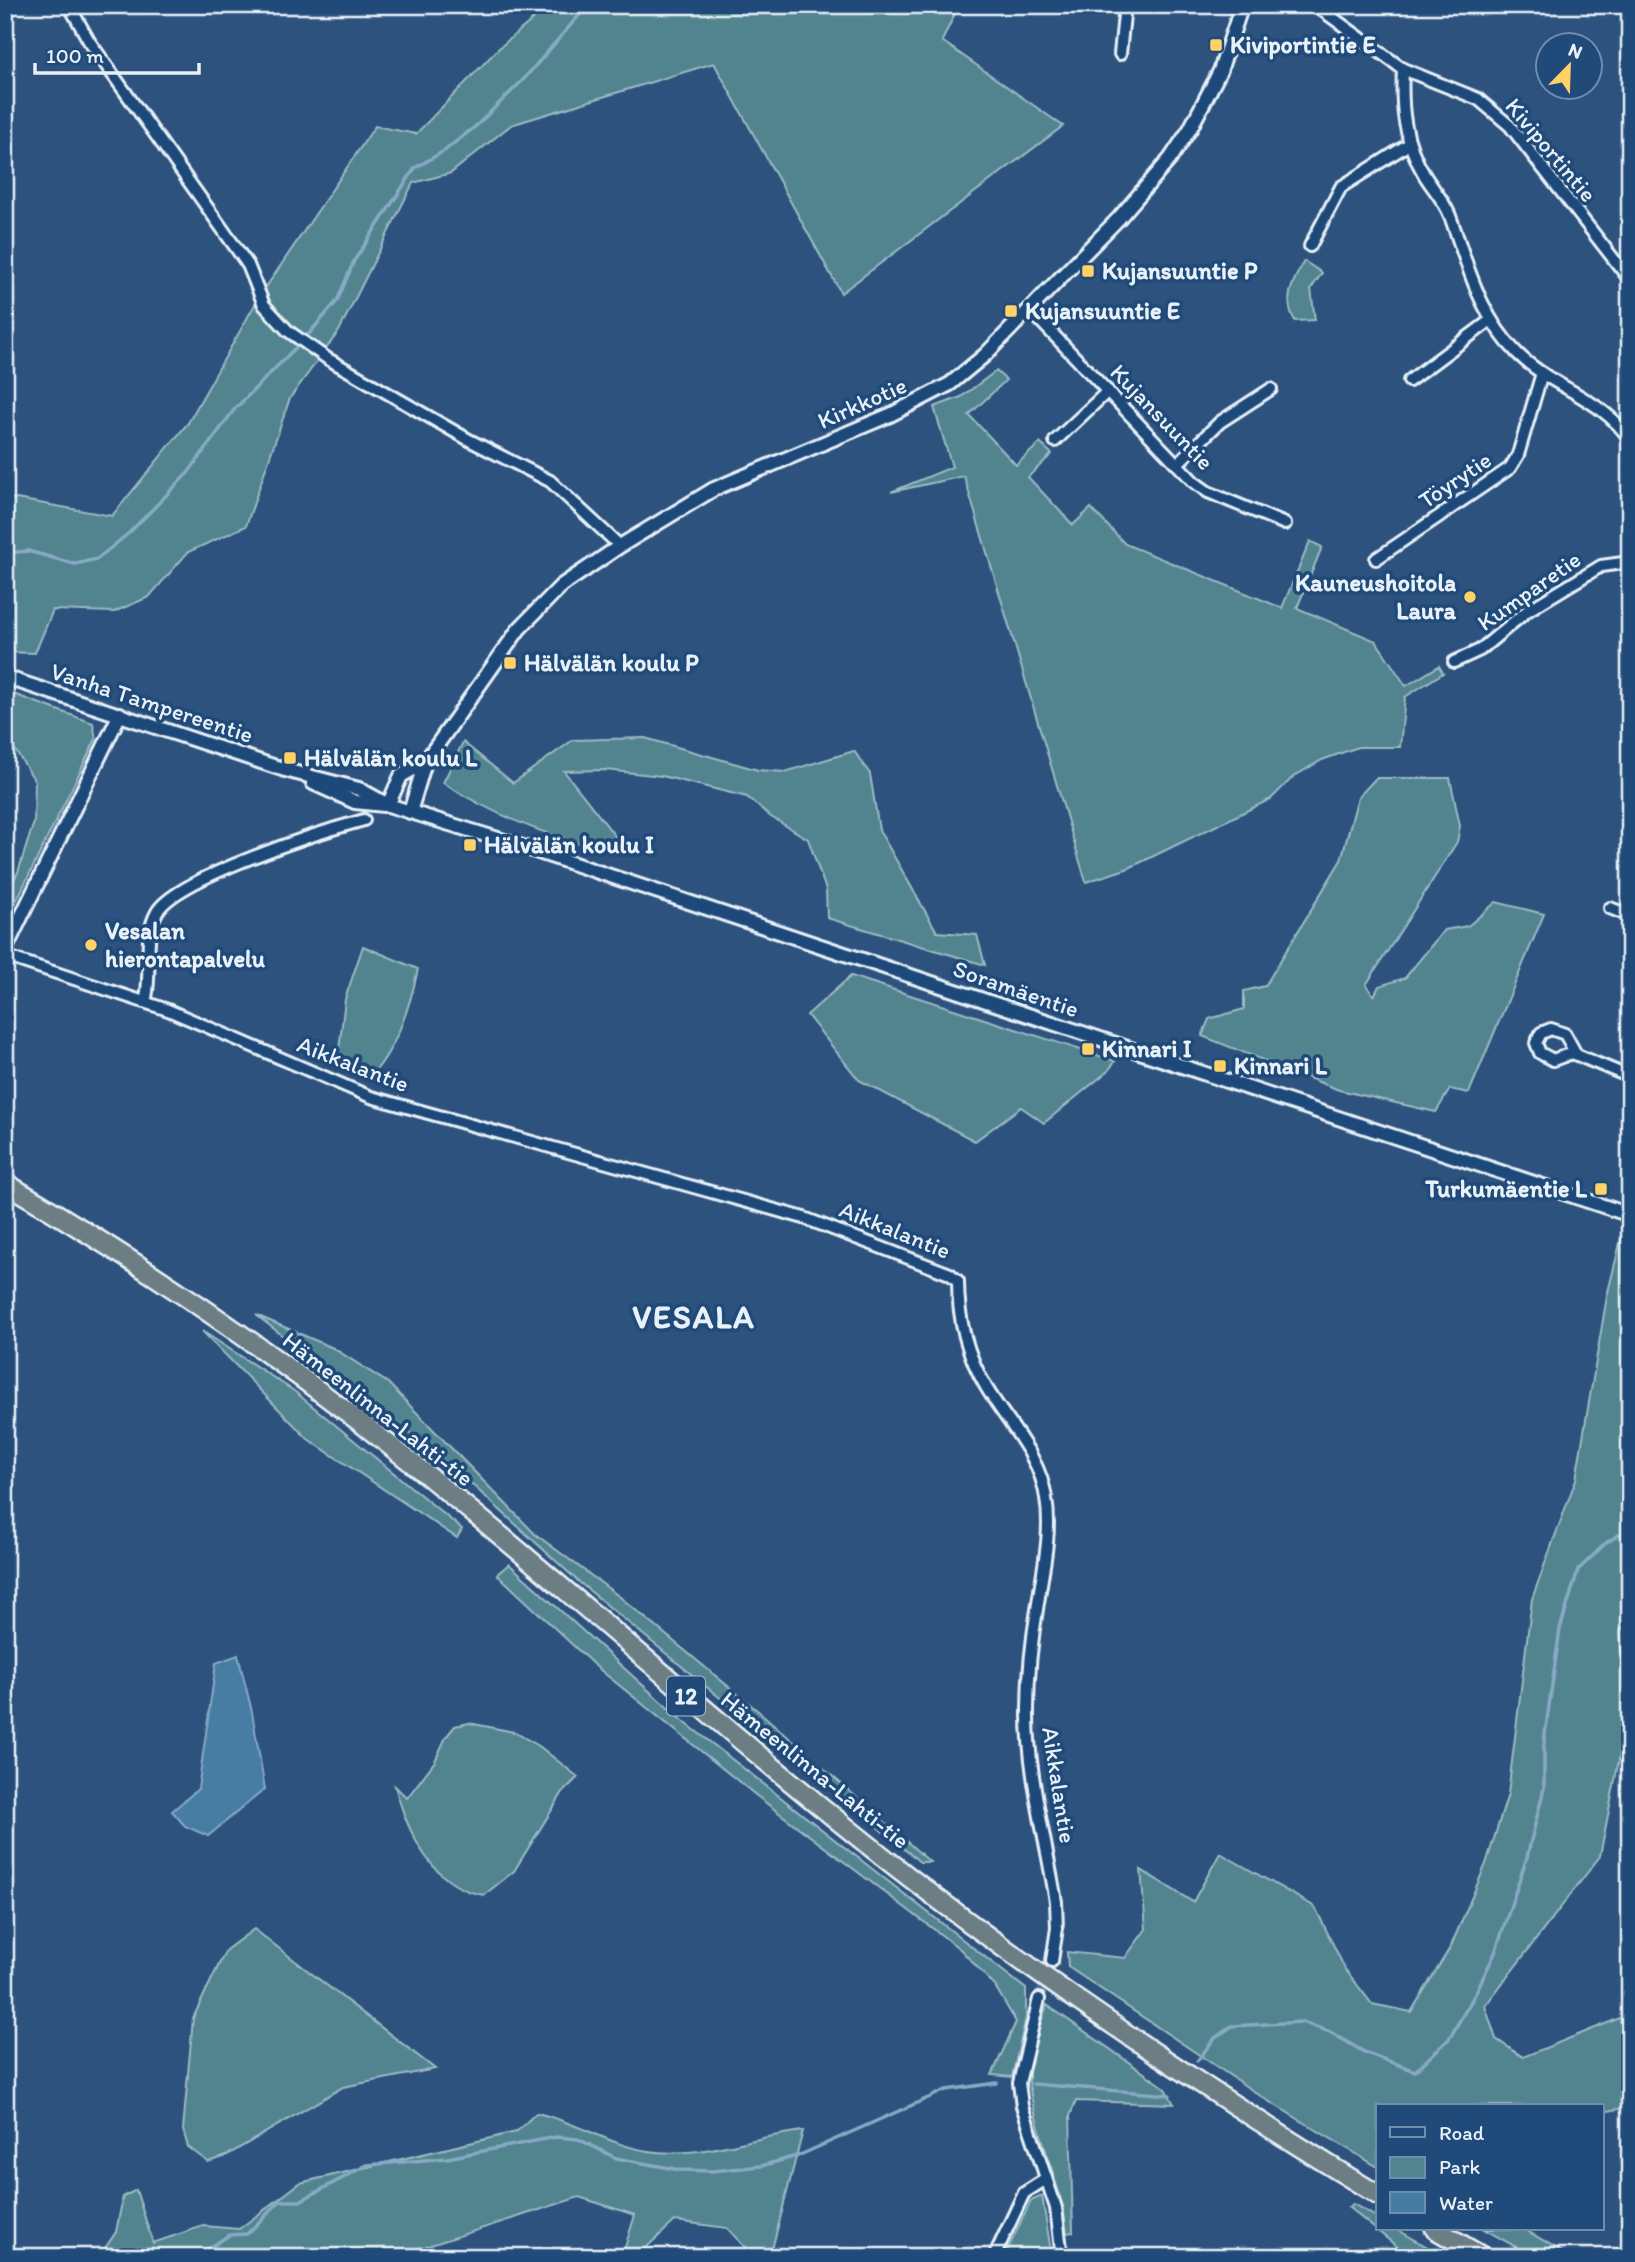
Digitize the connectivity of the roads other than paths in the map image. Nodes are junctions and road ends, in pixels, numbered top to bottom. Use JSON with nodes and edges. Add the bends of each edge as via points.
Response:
{"nodes":[{"id":1,"x":69,"y":5,"type":"edge"},
{"id":2,"x":1125,"y":5,"type":"edge"},
{"id":3,"x":1242,"y":5,"type":"edge"},
{"id":4,"x":1315,"y":5,"type":"edge"},
{"id":5,"x":1119,"y":54,"type":"dead end"},
{"id":6,"x":1403,"y":69,"type":"junction"},
{"id":7,"x":1409,"y":144,"type":"junction"},
{"id":8,"x":1310,"y":246,"type":"dead end"},
{"id":9,"x":1630,"y":280,"type":"edge"},
{"id":10,"x":1029,"y":309,"type":"junction"},
{"id":11,"x":1491,"y":320,"type":"junction"},
{"id":12,"x":1542,"y":373,"type":"junction"},
{"id":13,"x":1409,"y":381,"type":"dead end"},
{"id":14,"x":1271,"y":389,"type":"dead end"},
{"id":15,"x":1108,"y":391,"type":"junction"},
{"id":16,"x":1630,"y":440,"type":"edge"},
{"id":17,"x":1055,"y":441,"type":"dead end"},
{"id":18,"x":1178,"y":463,"type":"junction"},
{"id":19,"x":1285,"y":524,"type":"dead end"},
{"id":20,"x":620,"y":546,"type":"junction"},
{"id":21,"x":1376,"y":559,"type":"dead end"},
{"id":22,"x":1630,"y":562,"type":"edge"},
{"id":23,"x":1454,"y":662,"type":"dead end"},
{"id":24,"x":5,"y":677,"type":"edge"},
{"id":25,"x":120,"y":715,"type":"junction"},
{"id":26,"x":425,"y":762,"type":"junction"},
{"id":27,"x":388,"y":806,"type":"junction"},
{"id":28,"x":410,"y":812,"type":"junction"},
{"id":29,"x":364,"y":820,"type":"dead end"},
{"id":30,"x":1610,"y":908,"type":"dead end"},
{"id":31,"x":1630,"y":916,"type":"edge"},
{"id":32,"x":5,"y":950,"type":"edge"},
{"id":33,"x":5,"y":956,"type":"edge"},
{"id":34,"x":145,"y":1002,"type":"junction"},
{"id":35,"x":1576,"y":1054,"type":"dead end"},
{"id":36,"x":1630,"y":1077,"type":"edge"},
{"id":37,"x":5,"y":1183,"type":"edge"},
{"id":38,"x":1629,"y":1213,"type":"edge"},
{"id":39,"x":1052,"y":1961,"type":"tunnel mouth"},
{"id":40,"x":1039,"y":1999,"type":"tunnel mouth"},
{"id":41,"x":1046,"y":2179,"type":"junction"},
{"id":42,"x":1376,"y":2194,"type":"edge"},
{"id":43,"x":1437,"y":2230,"type":"edge"},
{"id":44,"x":994,"y":2257,"type":"edge"},
{"id":45,"x":1062,"y":2257,"type":"edge"},
{"id":46,"x":1483,"y":2257,"type":"edge"}],
"edges":[{"from":1,"to":20,"type":"street","via":[[89,41],[248,265],[264,304],[288,331],[471,442],[550,481]]},
{"from":2,"to":5,"type":"street"},
{"from":3,"to":10,"type":"street","name":"Kirkkotie","via":[[1211,89],[1170,159]]},
{"from":4,"to":6,"type":"street","name":"Kiviportintie"},
{"from":6,"to":7,"type":"street","via":[[1401,105]]},
{"from":6,"to":9,"type":"street","name":"Kiviportintie","via":[[1478,99],[1510,126]]},
{"from":7,"to":8,"type":"street","via":[[1341,187]]},
{"from":7,"to":11,"type":"street","via":[[1449,213],[1469,275]]},
{"from":10,"to":15,"type":"street","name":"Kujansuuntie"},
{"from":10,"to":20,"type":"street","name":"Kirkkotie","via":[[950,384],[890,415],[713,489]]},
{"from":11,"to":12,"type":"street"},
{"from":11,"to":13,"type":"street"},
{"from":12,"to":16,"type":"street","via":[[1605,410]]},
{"from":12,"to":21,"type":"street","name":"Töyrytie","via":[[1510,468]]},
{"from":14,"to":18,"type":"street","via":[[1220,422]]},
{"from":15,"to":17,"type":"street"},
{"from":15,"to":18,"type":"street","name":"Kujansuuntie"},
{"from":18,"to":19,"type":"street","name":"Kujansuuntie","via":[[1208,492]]},
{"from":20,"to":26,"type":"street","name":"Kirkkotie","via":[[540,605]]},
{"from":22,"to":23,"type":"street","name":"Kumparetie","via":[[1601,566],[1527,611],[1480,650]]},
{"from":24,"to":25,"type":"street","name":"Vanha Tampereentie"},
{"from":25,"to":27,"type":"street","name":"Vanha Tampereentie","via":[[285,770],[359,789]]},
{"from":25,"to":32,"type":"street"},
{"from":26,"to":27,"type":"street","name":"Kirkkotie","via":[[401,776]]},
{"from":26,"to":28,"type":"street","name":"Kirkkotie"},
{"from":27,"to":28,"type":"street","name":"Soramäentie"},
{"from":28,"to":38,"type":"street","name":"Soramäentie"},
{"from":29,"to":34,"type":"street","via":[[290,843],[201,881],[165,902],[151,928]]},
{"from":30,"to":31,"type":"street"},
{"from":33,"to":34,"type":"street","name":"Aikkalantie"},
{"from":34,"to":39,"type":"street","name":"Aikkalantie","via":[[371,1097],[804,1218],[932,1265],[958,1281],[960,1320],[976,1367],[1026,1445],[1046,1496],[1046,1554],[1028,1710],[1029,1743],[1056,1902]]},
{"from":35,"to":36,"type":"street"},
{"from":37,"to":42,"type":"highway","name":"Hämeenlinna-Lahti-tie","number":"12","via":[[147,1270],[349,1414],[759,1756],[1016,1958],[1199,2083]]},
{"from":40,"to":41,"type":"street","via":[[1020,2083],[1022,2106]]},
{"from":41,"to":44,"type":"street","via":[[1024,2193]]},
{"from":41,"to":45,"type":"street","via":[[1056,2208]]},
{"from":43,"to":46,"type":"highway"}]}
